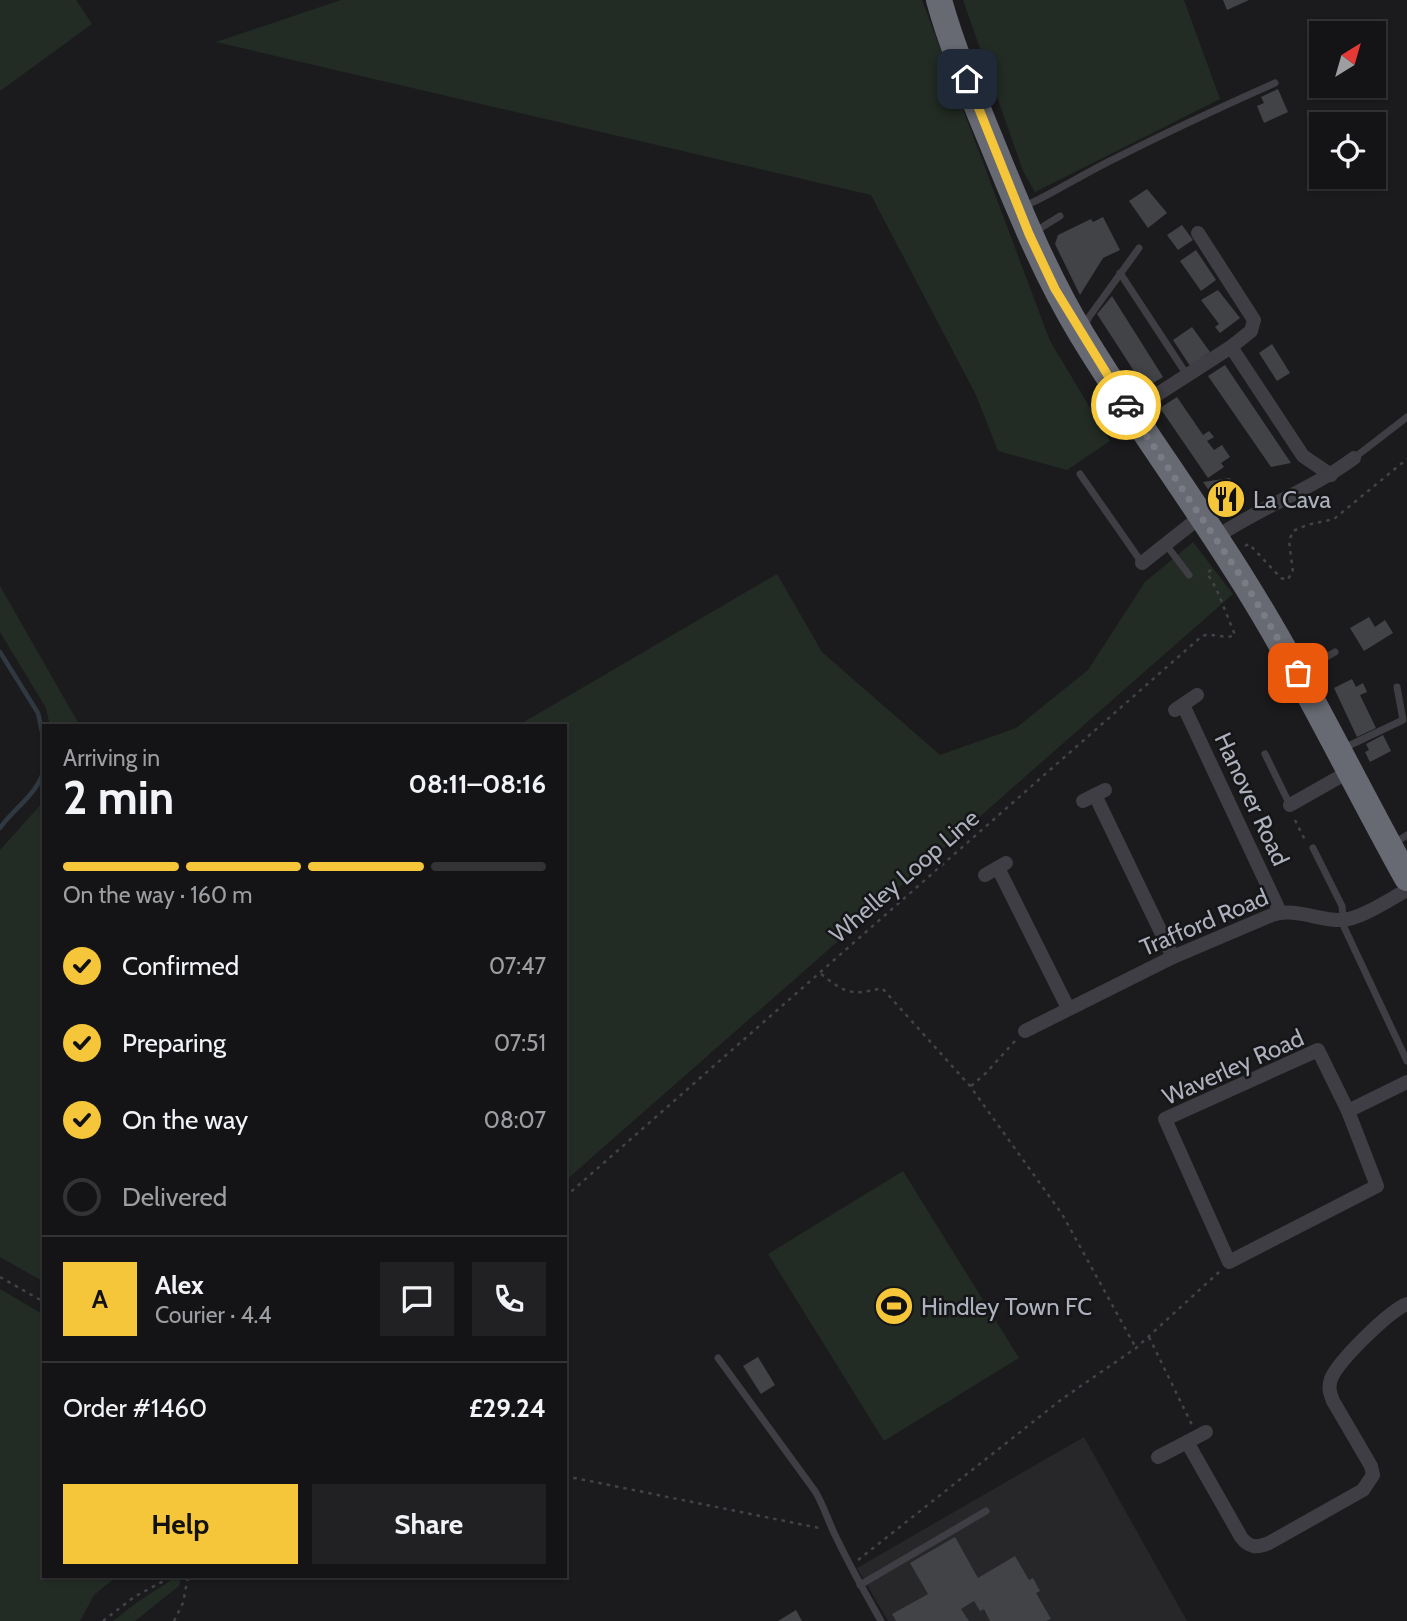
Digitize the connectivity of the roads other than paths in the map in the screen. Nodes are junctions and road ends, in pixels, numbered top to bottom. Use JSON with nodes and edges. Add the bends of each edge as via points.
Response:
{"nodes":[{"id":1,"x":939,"y":0,"type":"edge"},
{"id":2,"x":1275,"y":83,"type":"dead end"},
{"id":3,"x":1019,"y":208,"type":"junction"},
{"id":4,"x":1060,"y":216,"type":"dead end"},
{"id":5,"x":1198,"y":233,"type":"dead end"},
{"id":6,"x":1029,"y":234,"type":"junction"},
{"id":7,"x":1139,"y":248,"type":"dead end"},
{"id":8,"x":1120,"y":274,"type":"junction"},
{"id":9,"x":1081,"y":334,"type":"junction"},
{"id":10,"x":1231,"y":347,"type":"junction"},
{"id":11,"x":1188,"y":375,"type":"junction"},
{"id":12,"x":1130,"y":412,"type":"junction"},
{"id":13,"x":1407,"y":417,"type":"edge"},
{"id":14,"x":1354,"y":458,"type":"joint"},
{"id":15,"x":1080,"y":474,"type":"dead end"},
{"id":16,"x":1331,"y":475,"type":"junction"},
{"id":17,"x":1208,"y":528,"type":"junction"},
{"id":18,"x":1167,"y":545,"type":"junction"},
{"id":19,"x":1142,"y":564,"type":"joint"},
{"id":20,"x":1189,"y":575,"type":"dead end"},
{"id":21,"x":1335,"y":652,"type":"dead end"},
{"id":22,"x":1298,"y":673,"type":"junction"},
{"id":23,"x":1397,"y":687,"type":"dead end"},
{"id":24,"x":1197,"y":695,"type":"dead end"},
{"id":25,"x":1265,"y":754,"type":"dead end"},
{"id":26,"x":1345,"y":760,"type":"junction"},
{"id":27,"x":1094,"y":795,"type":"dead end"},
{"id":28,"x":1290,"y":805,"type":"joint"},
{"id":29,"x":1398,"y":841,"type":"edge"},
{"id":30,"x":1313,"y":848,"type":"road end"},
{"id":31,"x":996,"y":868,"type":"dead end"},
{"id":32,"x":1407,"y":878,"type":"edge"},
{"id":33,"x":1407,"y":890,"type":"edge"},
{"id":34,"x":1280,"y":912,"type":"junction"},
{"id":35,"x":1343,"y":920,"type":"junction"},
{"id":36,"x":1173,"y":957,"type":"junction"},
{"id":37,"x":1068,"y":1008,"type":"junction"},
{"id":38,"x":1024,"y":1031,"type":"road end"},
{"id":39,"x":1407,"y":1061,"type":"edge"},
{"id":40,"x":1407,"y":1082,"type":"edge"},
{"id":41,"x":1348,"y":1111,"type":"junction"},
{"id":42,"x":1407,"y":1304,"type":"edge"},
{"id":43,"x":718,"y":1358,"type":"dead end"},
{"id":44,"x":1157,"y":1457,"type":"dead end"},
{"id":45,"x":986,"y":1511,"type":"dead end"},
{"id":46,"x":860,"y":1585,"type":"junction"},
{"id":47,"x":881,"y":1621,"type":"edge"}],
"edges":[{"from":1,"to":3,"type":"highway"},
{"from":2,"to":3,"type":"lane"},
{"from":3,"to":6,"type":"highway"},
{"from":4,"to":6,"type":"lane"},
{"from":5,"to":10,"type":"street","via":[[1254,320],[1251,331]]},
{"from":6,"to":9,"type":"highway"},
{"from":7,"to":8,"type":"lane"},
{"from":8,"to":9,"type":"lane"},
{"from":8,"to":11,"type":"lane"},
{"from":9,"to":12,"type":"highway"},
{"from":10,"to":11,"type":"street"},
{"from":10,"to":16,"type":"street","via":[[1303,456]]},
{"from":11,"to":12,"type":"street"},
{"from":12,"to":17,"type":"highway"},
{"from":13,"to":14,"type":"lane"},
{"from":14,"to":16,"type":"street"},
{"from":15,"to":19,"type":"lane"},
{"from":16,"to":17,"type":"street"},
{"from":17,"to":18,"type":"street"},
{"from":17,"to":22,"type":"highway"},
{"from":18,"to":19,"type":"street"},
{"from":18,"to":20,"type":"lane"},
{"from":21,"to":22,"type":"lane"},
{"from":22,"to":26,"type":"highway"},
{"from":23,"to":26,"type":"lane","via":[[1403,720]]},
{"from":24,"to":34,"type":"street","name":"Hanover Road","via":[[1179,708]]},
{"from":25,"to":28,"type":"lane"},
{"from":26,"to":28,"type":"street"},
{"from":26,"to":29,"type":"highway"},
{"from":27,"to":36,"type":"street"},
{"from":29,"to":32,"type":"highway"},
{"from":30,"to":35,"type":"lane","via":[[1342,906]]},
{"from":31,"to":37,"type":"street"},
{"from":33,"to":35,"type":"street","name":"Trafford Road"},
{"from":34,"to":35,"type":"street","name":"Trafford Road"},
{"from":34,"to":36,"type":"street","name":"Trafford Road"},
{"from":35,"to":39,"type":"lane"},
{"from":36,"to":37,"type":"street","name":"Trafford Road"},
{"from":37,"to":38,"type":"street","name":"Trafford Road"},
{"from":40,"to":41,"type":"street"},
{"from":41,"to":41,"type":"street","name":"Waverley Road","via":[[1318,1050],[1165,1119],[1229,1262],[1377,1186]]},
{"from":42,"to":44,"type":"street","via":[[1390,1314],[1357,1347],[1330,1382],[1333,1401],[1371,1466],[1373,1475],[1363,1490],[1269,1543],[1253,1547],[1241,1537],[1197,1437]]},
{"from":43,"to":46,"type":"lane","via":[[815,1491]]},
{"from":45,"to":46,"type":"lane"},
{"from":46,"to":47,"type":"lane"}]}
